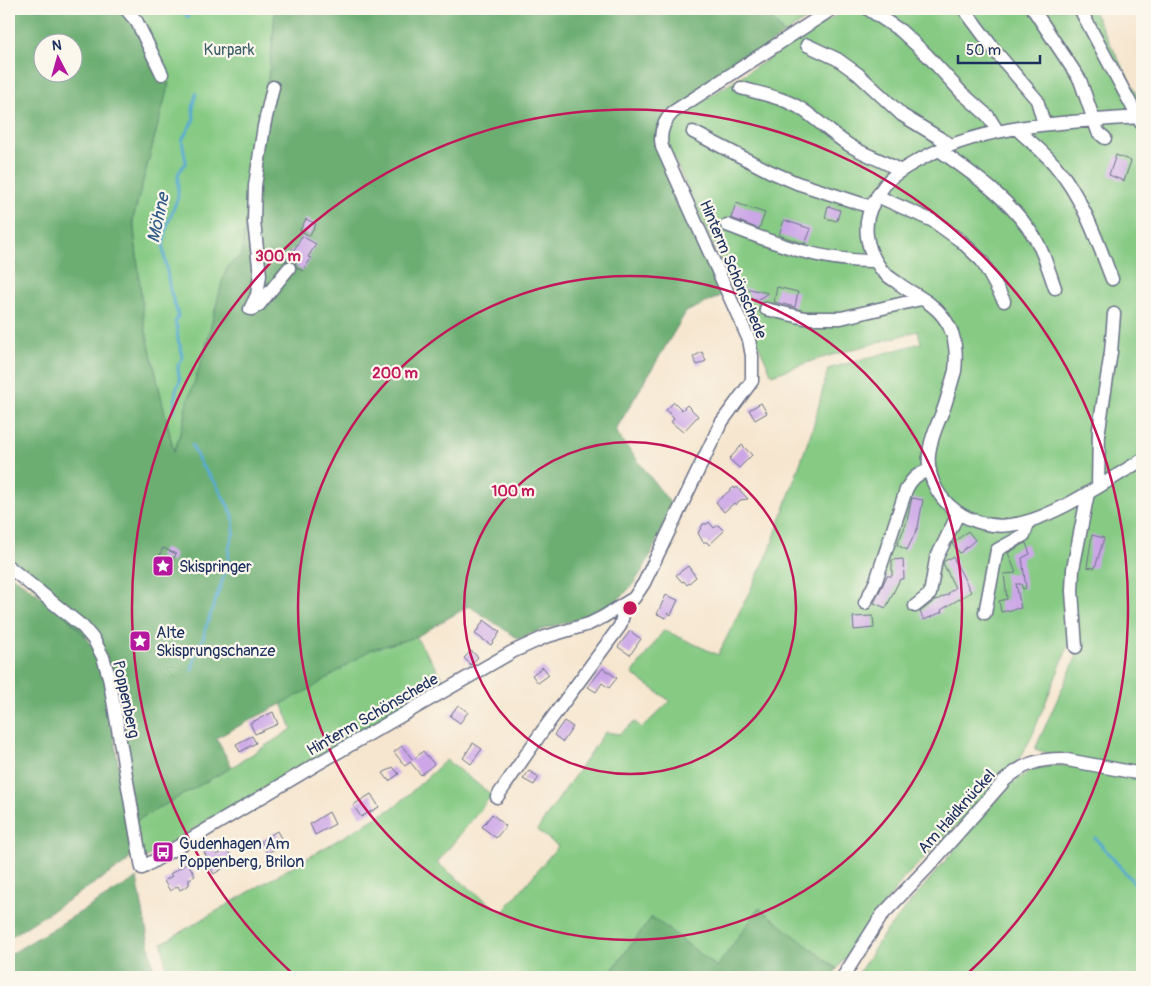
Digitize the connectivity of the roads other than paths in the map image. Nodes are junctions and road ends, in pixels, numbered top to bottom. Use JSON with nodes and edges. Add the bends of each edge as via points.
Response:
{"nodes":[{"id":1,"x":126,"y":9,"type":"edge"},
{"id":2,"x":832,"y":9,"type":"edge"},
{"id":3,"x":868,"y":9,"type":"edge"},
{"id":4,"x":964,"y":9,"type":"edge"},
{"id":5,"x":1033,"y":9,"type":"edge"},
{"id":6,"x":1080,"y":9,"type":"edge"},
{"id":7,"x":807,"y":45,"type":"dead end"},
{"id":8,"x":162,"y":74,"type":"dead end"},
{"id":9,"x":273,"y":87,"type":"dead end"},
{"id":10,"x":742,"y":88,"type":"dead end"},
{"id":11,"x":1093,"y":121,"type":"junction"},
{"id":12,"x":1140,"y":121,"type":"edge"},
{"id":13,"x":1044,"y":124,"type":"junction"},
{"id":14,"x":1017,"y":129,"type":"junction"},
{"id":15,"x":693,"y":132,"type":"dead end"},
{"id":16,"x":998,"y":132,"type":"junction"},
{"id":17,"x":1105,"y":138,"type":"dead end"},
{"id":18,"x":951,"y":144,"type":"junction"},
{"id":19,"x":939,"y":150,"type":"junction"},
{"id":20,"x":900,"y":171,"type":"junction"},
{"id":21,"x":874,"y":202,"type":"junction"},
{"id":22,"x":727,"y":225,"type":"dead end"},
{"id":23,"x":876,"y":261,"type":"junction"},
{"id":24,"x":289,"y":268,"type":"dead end"},
{"id":25,"x":1112,"y":279,"type":"dead end"},
{"id":26,"x":1055,"y":288,"type":"dead end"},
{"id":27,"x":921,"y":299,"type":"junction"},
{"id":28,"x":1004,"y":301,"type":"dead end"},
{"id":29,"x":766,"y":309,"type":"dead end"},
{"id":30,"x":1114,"y":314,"type":"dead end"},
{"id":31,"x":1142,"y":460,"type":"edge"},
{"id":32,"x":930,"y":470,"type":"junction"},
{"id":33,"x":1093,"y":490,"type":"junction"},
{"id":34,"x":958,"y":514,"type":"junction"},
{"id":35,"x":1029,"y":521,"type":"junction"},
{"id":36,"x":9,"y":568,"type":"edge"},
{"id":37,"x":865,"y":603,"type":"dead end"},
{"id":38,"x":626,"y":604,"type":"junction"},
{"id":39,"x":915,"y":606,"type":"dead end"},
{"id":40,"x":985,"y":613,"type":"dead end"},
{"id":41,"x":1076,"y":647,"type":"dead end"},
{"id":42,"x":1142,"y":774,"type":"edge"},
{"id":43,"x":498,"y":798,"type":"dead end"},
{"id":44,"x":142,"y":868,"type":"joint"},
{"id":45,"x":843,"y":977,"type":"edge"}],
"edges":[{"from":1,"to":8,"type":"street"},
{"from":2,"to":38,"type":"street","name":"Hinterm Schönschede","via":[[673,112],[663,125],[662,147],[749,340],[752,381],[721,423],[644,583]]},
{"from":3,"to":16,"type":"street","via":[[901,31],[927,54],[950,81],[988,116]]},
{"from":4,"to":13,"type":"street","via":[[1037,100]]},
{"from":5,"to":11,"type":"street","via":[[1080,80]]},
{"from":6,"to":12,"type":"street"},
{"from":7,"to":18,"type":"street","via":[[837,59],[902,115]]},
{"from":9,"to":24,"type":"street","via":[[255,186],[254,222],[260,275],[257,295],[250,309],[259,305]]},
{"from":10,"to":20,"type":"street","via":[[779,98],[802,109],[848,144]]},
{"from":11,"to":12,"type":"street"},
{"from":11,"to":13,"type":"street"},
{"from":11,"to":17,"type":"street"},
{"from":13,"to":14,"type":"street"},
{"from":14,"to":16,"type":"street"},
{"from":14,"to":25,"type":"street","via":[[1069,183],[1091,225]]},
{"from":15,"to":21,"type":"street","via":[[796,182]]},
{"from":16,"to":18,"type":"street"},
{"from":18,"to":19,"type":"street"},
{"from":19,"to":20,"type":"street"},
{"from":19,"to":26,"type":"street","via":[[991,187],[1007,203],[1036,239]]},
{"from":20,"to":21,"type":"street","via":[[889,180]]},
{"from":21,"to":23,"type":"street","via":[[868,212],[867,242]]},
{"from":21,"to":28,"type":"street","via":[[934,221],[961,241],[982,261]]},
{"from":22,"to":23,"type":"street","via":[[788,248],[854,261]]},
{"from":23,"to":27,"type":"street","via":[[882,271]]},
{"from":27,"to":29,"type":"street","via":[[840,318],[805,318]]},
{"from":27,"to":32,"type":"street","via":[[941,314],[952,330],[956,362],[932,440]]},
{"from":30,"to":33,"type":"street"},
{"from":31,"to":33,"type":"street"},
{"from":32,"to":34,"type":"street","via":[[935,488]]},
{"from":32,"to":37,"type":"street","via":[[917,474],[906,490],[876,581]]},
{"from":33,"to":35,"type":"street"},
{"from":33,"to":41,"type":"street","via":[[1073,568]]},
{"from":34,"to":35,"type":"street","via":[[998,526]]},
{"from":34,"to":39,"type":"street","via":[[936,559],[930,594]]},
{"from":35,"to":40,"type":"street","via":[[1024,535],[997,550]]},
{"from":36,"to":44,"type":"street","name":"Poppenberg","via":[[83,627],[102,657],[109,677]]},
{"from":38,"to":43,"type":"street","name":"Hinterm Schönschede","via":[[620,626],[541,733]]},
{"from":38,"to":44,"type":"street","name":"Hinterm Schönschede","via":[[589,624],[545,637],[512,652]]},
{"from":42,"to":45,"type":"street","name":"Am Haidknückel","via":[[1062,759],[1049,759],[1017,770],[882,915]]}]}
